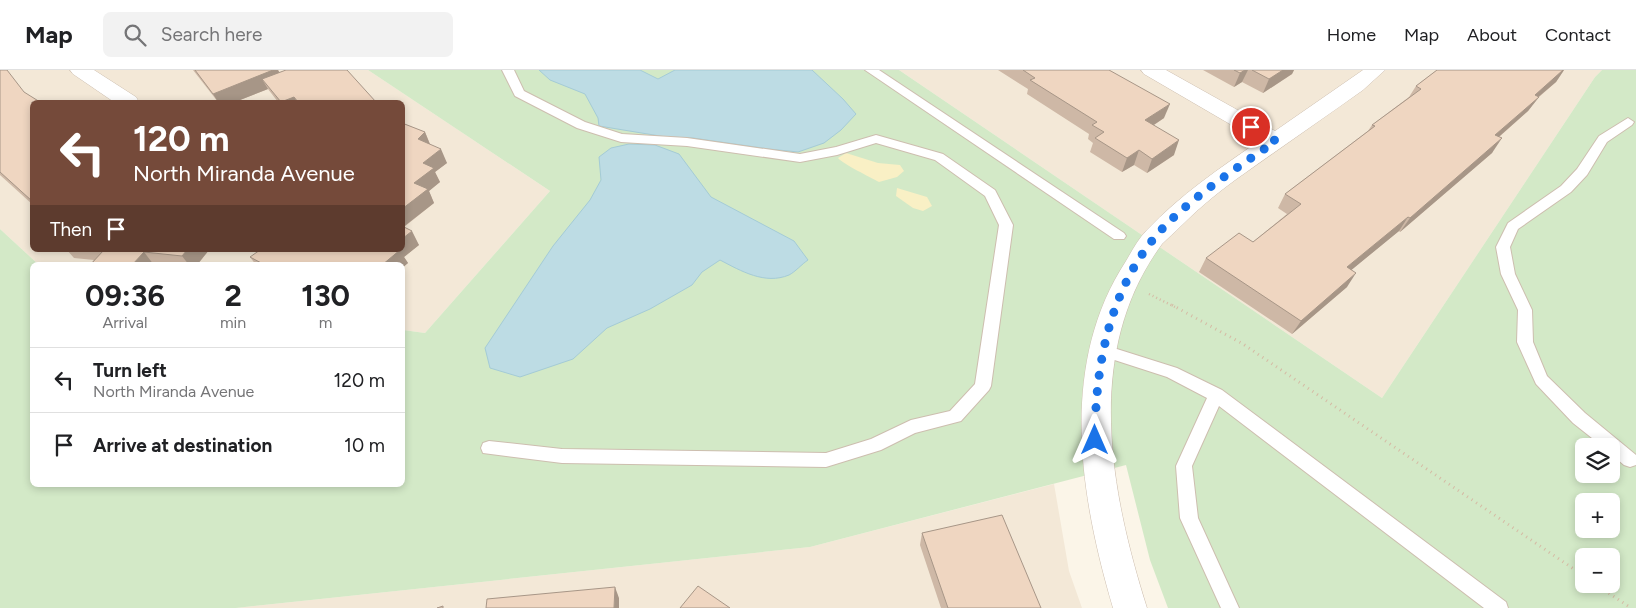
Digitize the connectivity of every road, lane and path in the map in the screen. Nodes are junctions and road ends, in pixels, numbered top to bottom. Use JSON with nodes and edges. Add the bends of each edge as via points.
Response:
{"nodes":[{"id":1,"x":80,"y":70,"type":"edge"},
{"id":2,"x":508,"y":70,"type":"edge"},
{"id":3,"x":871,"y":70,"type":"edge"},
{"id":4,"x":1151,"y":70,"type":"edge"},
{"id":5,"x":1375,"y":70,"type":"edge"},
{"id":6,"x":125,"y":100,"type":"edge"},
{"id":7,"x":1628,"y":122,"type":"dead end"},
{"id":8,"x":1276,"y":141,"type":"junction"},
{"id":9,"x":1119,"y":236,"type":"dead end"},
{"id":10,"x":1146,"y":292,"type":"dead end"},
{"id":11,"x":1102,"y":350,"type":"junction"},
{"id":12,"x":1216,"y":395,"type":"junction"},
{"id":13,"x":489,"y":448,"type":"dead end"},
{"id":14,"x":1630,"y":460,"type":"dead end"},
{"id":15,"x":1575,"y":570,"type":"edge"},
{"id":16,"x":1608,"y":593,"type":"edge"},
{"id":17,"x":1130,"y":608,"type":"edge"},
{"id":18,"x":1230,"y":608,"type":"edge"},
{"id":19,"x":1500,"y":608,"type":"edge"},
{"id":20,"x":1631,"y":608,"type":"edge"}],
"edges":[{"from":1,"to":6,"type":"street"},
{"from":2,"to":13,"type":"lane","via":[[519,93],[581,125],[621,138],[687,142],[800,158],[876,139],[939,157],[990,193],[1006,225],[983,386],[955,416],[911,427],[875,445],[826,460],[562,456]]},
{"from":3,"to":9,"type":"lane"},
{"from":4,"to":8,"type":"street"},
{"from":5,"to":8,"type":"street"},
{"from":7,"to":14,"type":"lane","via":[[1603,139],[1566,190],[1513,226],[1503,247],[1508,274],[1525,310],[1525,342],[1541,380],[1579,418]]},
{"from":8,"to":11,"type":"street","via":[[1195,198],[1155,238],[1136,263],[1121,292]]},
{"from":10,"to":15,"type":"path","via":[[1243,344]]},
{"from":11,"to":12,"type":"lane","via":[[1172,372]]},
{"from":11,"to":17,"type":"street","via":[[1095,406],[1100,496],[1111,547]]},
{"from":12,"to":18,"type":"lane","via":[[1184,466],[1189,518]]},
{"from":12,"to":19,"type":"lane"},
{"from":16,"to":20,"type":"path"}]}
